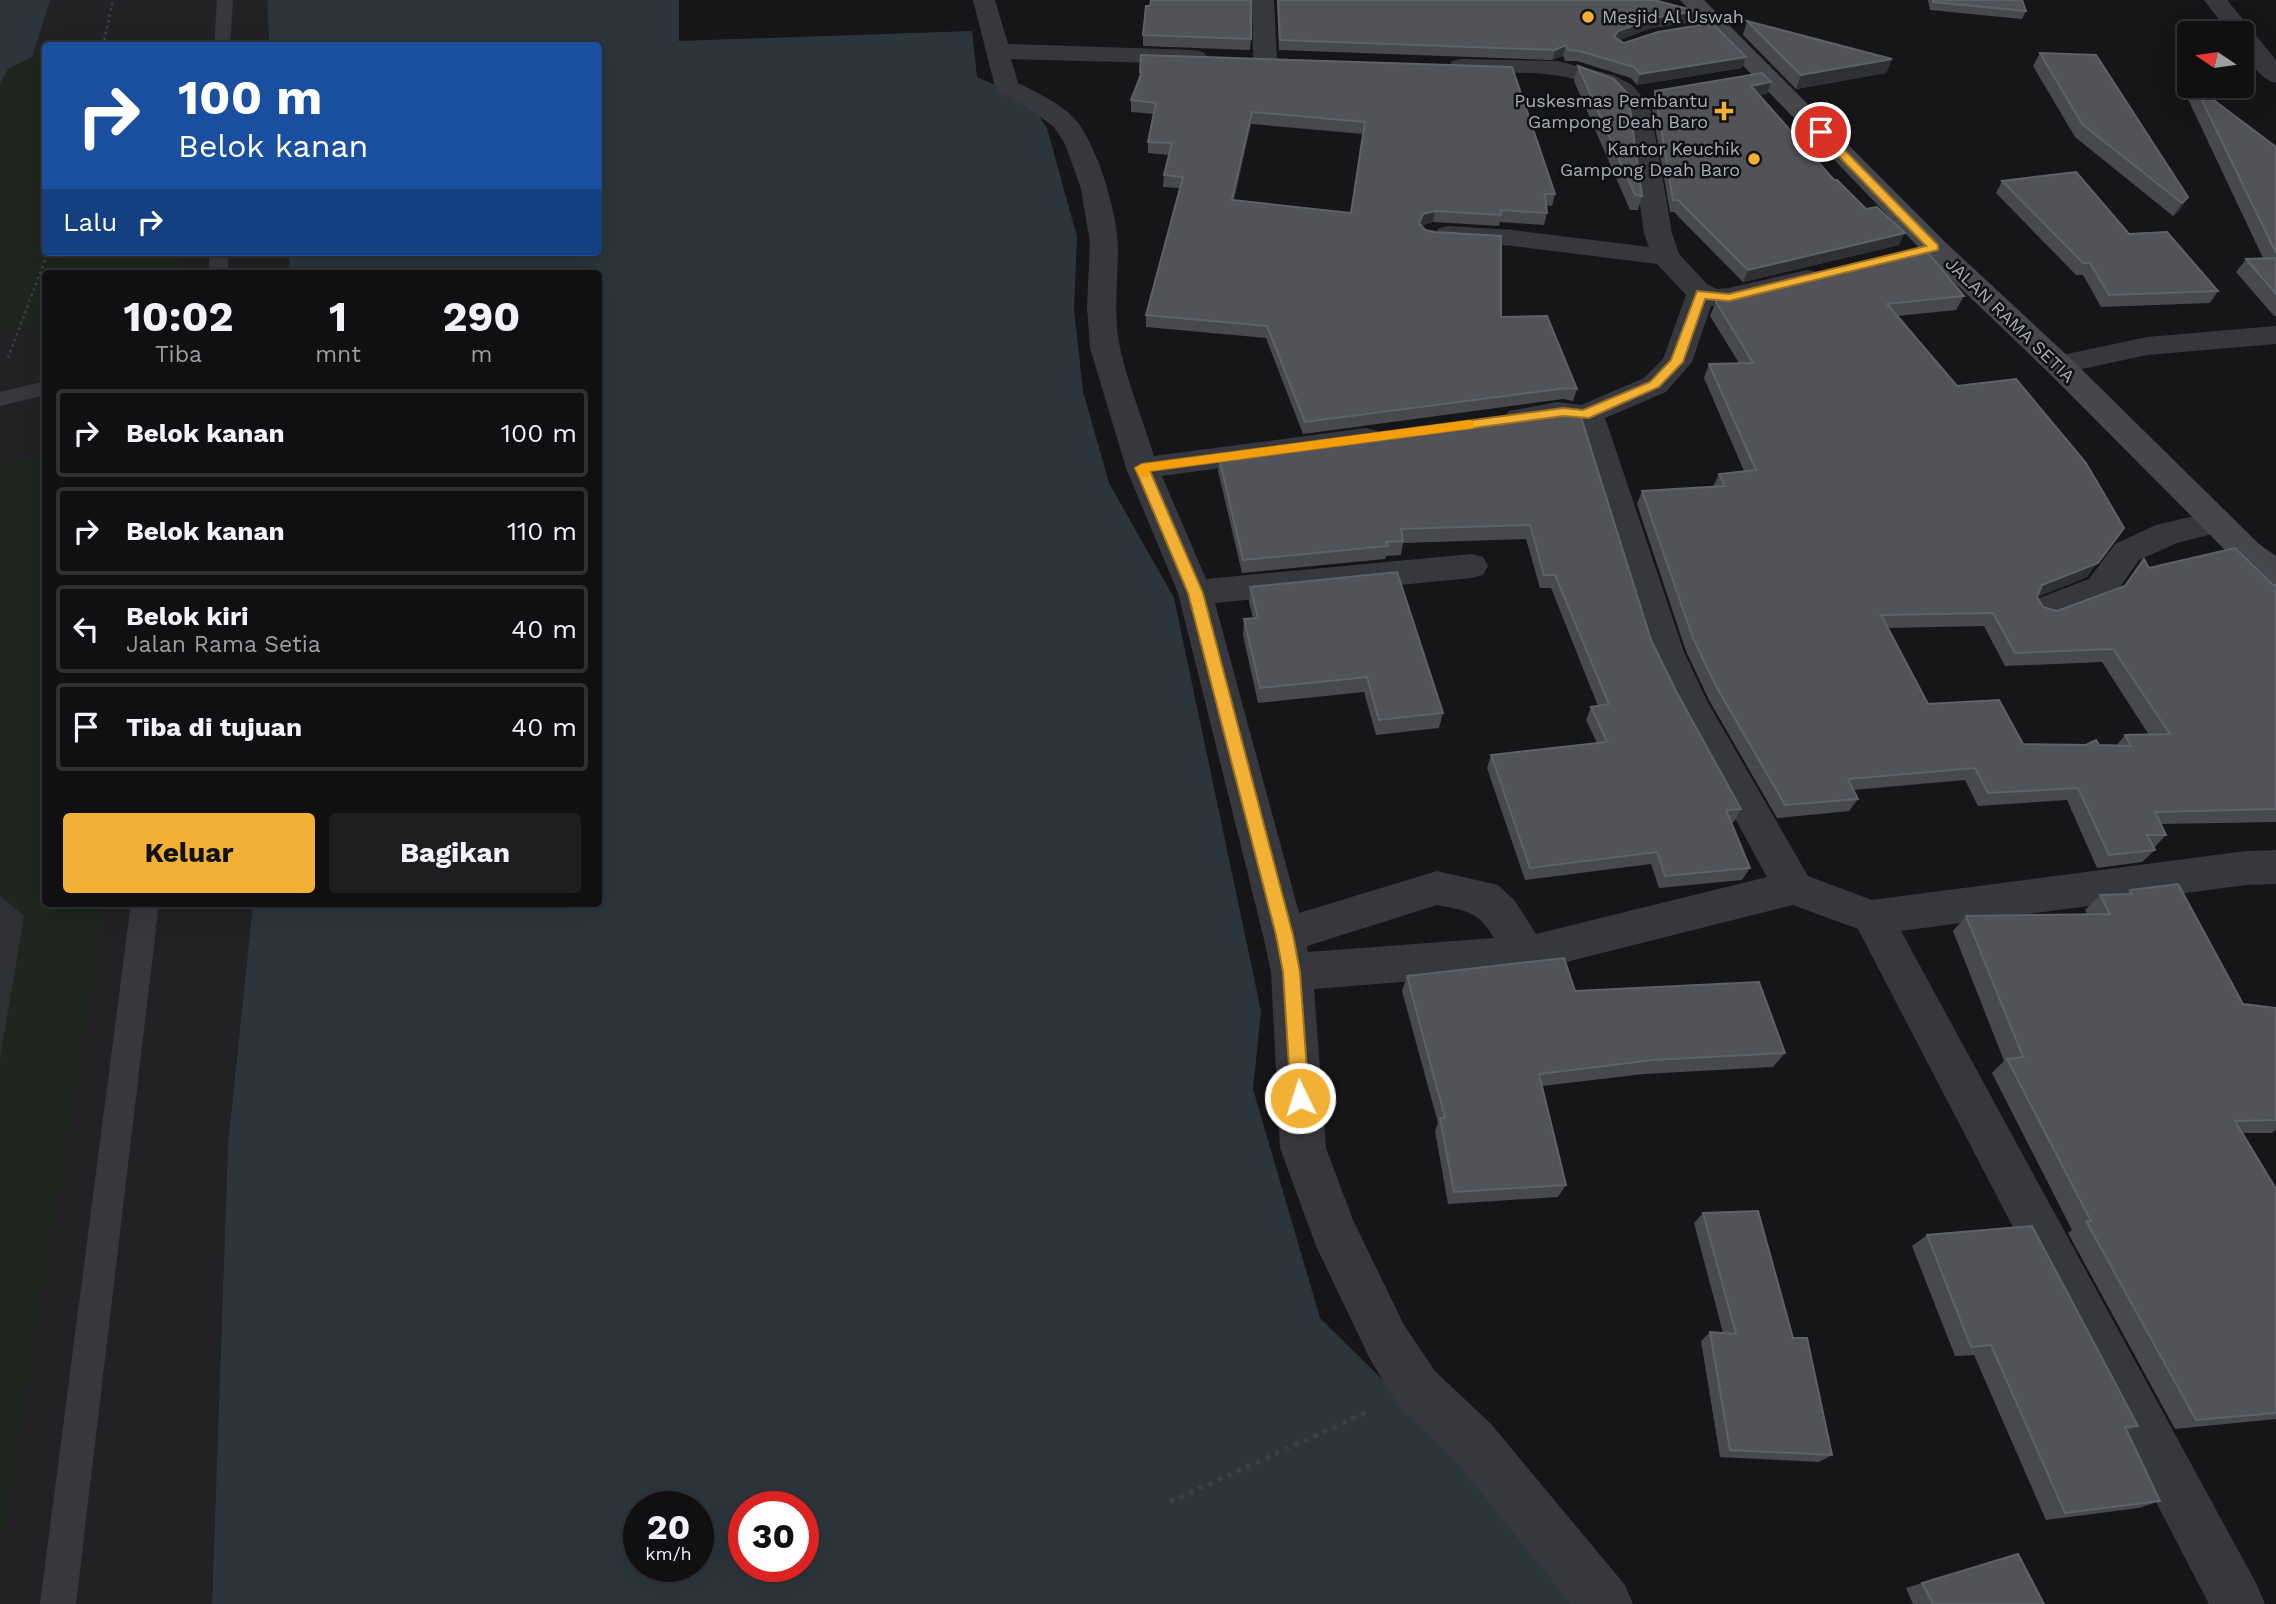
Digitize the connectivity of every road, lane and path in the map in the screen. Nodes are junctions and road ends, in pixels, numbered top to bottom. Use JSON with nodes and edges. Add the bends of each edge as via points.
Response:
{"nodes":[{"id":1,"x":113,"y":0,"type":"edge"},
{"id":2,"x":225,"y":0,"type":"edge"},
{"id":3,"x":984,"y":0,"type":"edge"},
{"id":4,"x":1263,"y":0,"type":"edge"},
{"id":5,"x":1691,"y":0,"type":"edge"},
{"id":6,"x":2215,"y":0,"type":"edge"},
{"id":7,"x":104,"y":42,"type":"edge"},
{"id":8,"x":222,"y":42,"type":"edge"},
{"id":9,"x":997,"y":51,"type":"junction"},
{"id":10,"x":1265,"y":59,"type":"junction"},
{"id":11,"x":1291,"y":60,"type":"edge"},
{"id":12,"x":1436,"y":65,"type":"edge"},
{"id":13,"x":2276,"y":76,"type":"edge"},
{"id":14,"x":1658,"y":91,"type":"edge"},
{"id":15,"x":1631,"y":96,"type":"junction"},
{"id":16,"x":1433,"y":233,"type":"edge"},
{"id":17,"x":46,"y":256,"type":"edge"},
{"id":18,"x":1666,"y":257,"type":"junction"},
{"id":19,"x":1832,"y":272,"type":"edge"},
{"id":20,"x":1701,"y":294,"type":"junction"},
{"id":21,"x":2276,"y":335,"type":"edge"},
{"id":22,"x":2059,"y":365,"type":"junction"},
{"id":23,"x":5,"y":366,"type":"dead end"},
{"id":24,"x":42,"y":389,"type":"edge"},
{"id":25,"x":0,"y":398,"type":"edge"},
{"id":26,"x":1584,"y":415,"type":"junction"},
{"id":27,"x":1495,"y":421,"type":"edge"},
{"id":28,"x":1400,"y":434,"type":"edge"},
{"id":29,"x":1142,"y":468,"type":"junction"},
{"id":30,"x":2216,"y":522,"type":"junction"},
{"id":31,"x":1471,"y":566,"type":"dead end"},
{"id":32,"x":2274,"y":571,"type":"edge"},
{"id":33,"x":1195,"y":593,"type":"junction"},
{"id":34,"x":2046,"y":609,"type":"edge"},
{"id":35,"x":2276,"y":867,"type":"edge"},
{"id":36,"x":1794,"y":888,"type":"junction"},
{"id":37,"x":145,"y":907,"type":"edge"},
{"id":38,"x":1872,"y":917,"type":"junction"},
{"id":39,"x":1288,"y":954,"type":"junction"},
{"id":40,"x":1526,"y":954,"type":"junction"},
{"id":41,"x":1417,"y":1389,"type":"junction"},
{"id":42,"x":1170,"y":1502,"type":"dead end"},
{"id":43,"x":58,"y":1604,"type":"edge"},
{"id":44,"x":1606,"y":1604,"type":"edge"},
{"id":45,"x":2238,"y":1604,"type":"edge"}],
"edges":[{"from":1,"to":7,"type":"path"},
{"from":2,"to":8,"type":"lane"},
{"from":3,"to":9,"type":"street"},
{"from":4,"to":10,"type":"street"},
{"from":5,"to":22,"type":"street","name":"JALAN RAMA SETIA","via":[[1706,27],[1750,76],[1921,250]]},
{"from":6,"to":13,"type":"street"},
{"from":9,"to":10,"type":"street"},
{"from":9,"to":29,"type":"street","via":[[1007,87],[1064,122],[1078,144],[1094,189],[1104,243],[1101,307],[1105,348]]},
{"from":10,"to":11,"type":"street"},
{"from":12,"to":15,"type":"street","via":[[1576,71],[1610,81]]},
{"from":14,"to":15,"type":"street"},
{"from":15,"to":18,"type":"street","via":[[1638,106],[1653,209]]},
{"from":16,"to":18,"type":"street"},
{"from":17,"to":23,"type":"path"},
{"from":18,"to":20,"type":"street"},
{"from":19,"to":20,"type":"street","via":[[1729,298]]},
{"from":20,"to":26,"type":"street","via":[[1677,362],[1655,385]]},
{"from":21,"to":22,"type":"street","via":[[2147,346]]},
{"from":22,"to":30,"type":"street","name":"JALAN RAMA SETIA"},
{"from":24,"to":25,"type":"lane"},
{"from":26,"to":27,"type":"street","via":[[1563,412]]},
{"from":26,"to":36,"type":"street","via":[[1592,422],[1666,652]]},
{"from":28,"to":29,"type":"street"},
{"from":29,"to":33,"type":"street"},
{"from":30,"to":32,"type":"street","name":"JALAN RAMA SETIA"},
{"from":30,"to":34,"type":"street","via":[[2168,533],[2127,552],[2101,588]]},
{"from":31,"to":33,"type":"street"},
{"from":33,"to":39,"type":"street"},
{"from":35,"to":38,"type":"street"},
{"from":36,"to":38,"type":"street"},
{"from":36,"to":40,"type":"street"},
{"from":37,"to":43,"type":"lane"},
{"from":38,"to":45,"type":"street"},
{"from":39,"to":40,"type":"street"},
{"from":39,"to":40,"type":"street","via":[[1437,888],[1484,897],[1501,913]]},
{"from":39,"to":41,"type":"street","via":[[1303,1148],[1333,1230],[1387,1342]]},
{"from":41,"to":42,"type":"path"},
{"from":41,"to":44,"type":"street","via":[[1474,1441]]}]}
